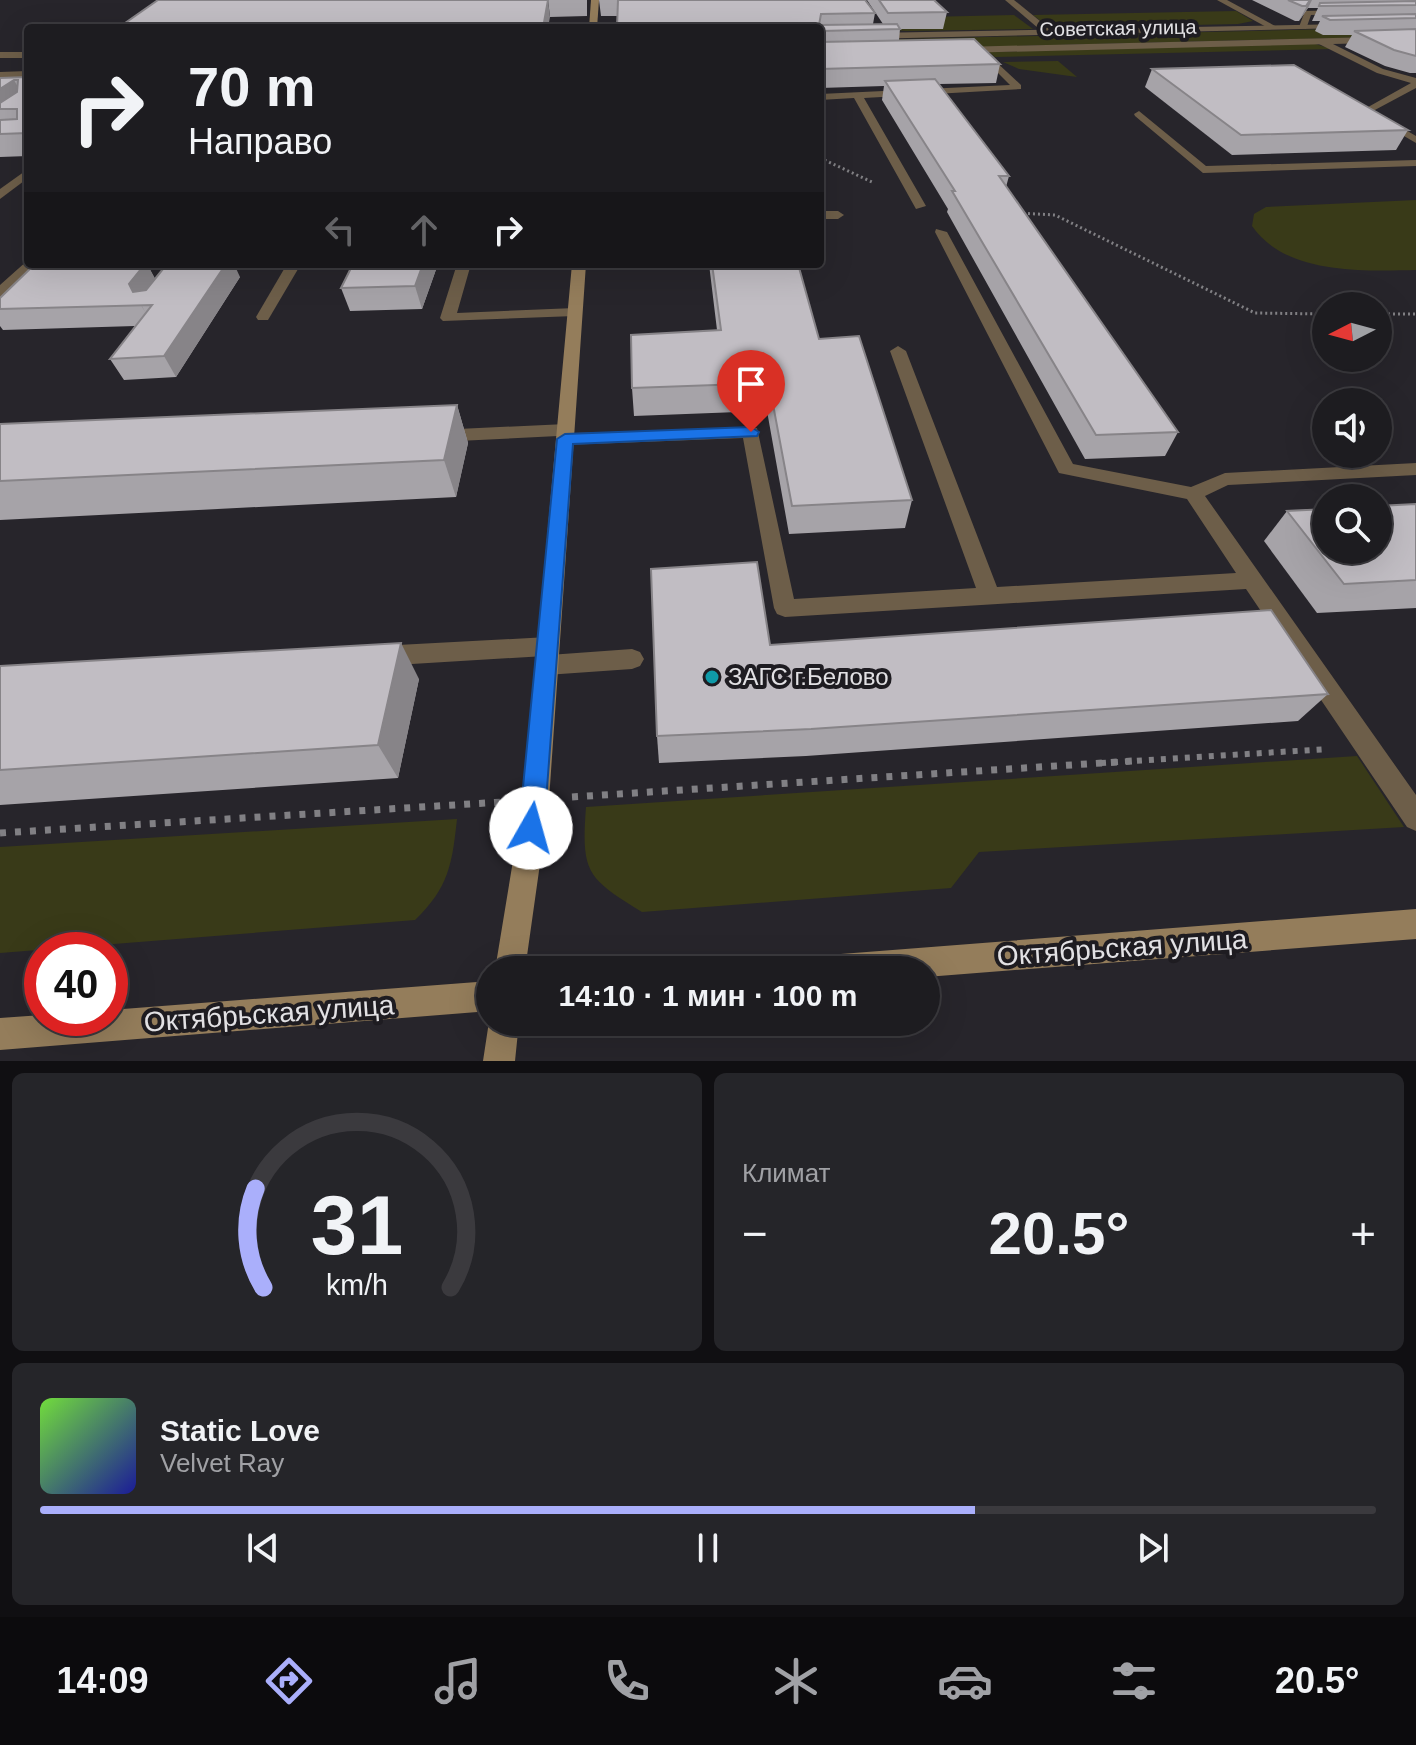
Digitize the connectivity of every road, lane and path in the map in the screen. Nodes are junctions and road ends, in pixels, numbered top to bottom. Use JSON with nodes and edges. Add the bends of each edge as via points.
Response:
{"nodes":[{"id":1,"x":1009,"y":0,"type":"edge"},
{"id":2,"x":1221,"y":0,"type":"edge"},
{"id":3,"x":595,"y":2,"type":"edge"},
{"id":4,"x":581,"y":3,"type":"dead end"},
{"id":5,"x":611,"y":3,"type":"dead end"},
{"id":6,"x":1355,"y":12,"type":"edge"},
{"id":7,"x":593,"y":24,"type":"edge"},
{"id":8,"x":877,"y":24,"type":"edge"},
{"id":9,"x":1359,"y":26,"type":"edge"},
{"id":10,"x":1273,"y":27,"type":"junction"},
{"id":11,"x":1303,"y":27,"type":"junction"},
{"id":12,"x":1048,"y":32,"type":"junction"},
{"id":13,"x":885,"y":36,"type":"junction"},
{"id":14,"x":824,"y":37,"type":"edge"},
{"id":15,"x":1416,"y":39,"type":"edge"},
{"id":16,"x":1320,"y":41,"type":"junction"},
{"id":17,"x":979,"y":49,"type":"junction"},
{"id":18,"x":951,"y":50,"type":"edge"},
{"id":19,"x":0,"y":55,"type":"edge"},
{"id":20,"x":24,"y":55,"type":"edge"},
{"id":21,"x":24,"y":74,"type":"edge"},
{"id":22,"x":0,"y":75,"type":"edge"},
{"id":23,"x":1416,"y":83,"type":"edge"},
{"id":24,"x":858,"y":96,"type":"junction"},
{"id":25,"x":824,"y":97,"type":"edge"},
{"id":26,"x":1139,"y":114,"type":"dead end"},
{"id":27,"x":1416,"y":140,"type":"edge"},
{"id":28,"x":824,"y":160,"type":"edge"},
{"id":29,"x":1416,"y":163,"type":"edge"},
{"id":30,"x":24,"y":175,"type":"edge"},
{"id":31,"x":872,"y":182,"type":"dead end"},
{"id":32,"x":0,"y":195,"type":"edge"},
{"id":33,"x":920,"y":206,"type":"dead end"},
{"id":34,"x":1013,"y":212,"type":"edge"},
{"id":35,"x":824,"y":215,"type":"edge"},
{"id":36,"x":838,"y":215,"type":"dead end"},
{"id":37,"x":941,"y":232,"type":"dead end"},
{"id":38,"x":25,"y":268,"type":"edge"},
{"id":39,"x":292,"y":268,"type":"edge"},
{"id":40,"x":463,"y":268,"type":"edge"},
{"id":41,"x":579,"y":268,"type":"edge"},
{"id":42,"x":0,"y":293,"type":"edge"},
{"id":43,"x":575,"y":312,"type":"junction"},
{"id":44,"x":1312,"y":314,"type":"edge"},
{"id":45,"x":1392,"y":314,"type":"edge"},
{"id":46,"x":1416,"y":314,"type":"edge"},
{"id":47,"x":263,"y":317,"type":"dead end"},
{"id":48,"x":898,"y":351,"type":"dead end"},
{"id":49,"x":566,"y":435,"type":"junction"},
{"id":50,"x":425,"y":437,"type":"edge"},
{"id":51,"x":1416,"y":469,"type":"edge"},
{"id":52,"x":1193,"y":494,"type":"junction"},
{"id":53,"x":1252,"y":580,"type":"junction"},
{"id":54,"x":990,"y":597,"type":"junction"},
{"id":55,"x":547,"y":656,"type":"junction"},
{"id":56,"x":360,"y":657,"type":"edge"},
{"id":57,"x":632,"y":659,"type":"dead end"},
{"id":58,"x":1367,"y":746,"type":"junction"},
{"id":59,"x":536,"y":800,"type":"junction"},
{"id":60,"x":1416,"y":818,"type":"edge"},
{"id":61,"x":0,"y":833,"type":"edge"},
{"id":62,"x":1416,"y":924,"type":"edge"},
{"id":63,"x":512,"y":956,"type":"edge"},
{"id":64,"x":940,"y":961,"type":"edge"},
{"id":65,"x":476,"y":997,"type":"edge"},
{"id":66,"x":0,"y":1034,"type":"edge"},
{"id":67,"x":502,"y":1036,"type":"edge"},
{"id":68,"x":499,"y":1061,"type":"edge"}],
"edges":[{"from":1,"to":12,"type":"street"},
{"from":2,"to":10,"type":"street"},
{"from":3,"to":4,"type":"street"},
{"from":3,"to":5,"type":"street"},
{"from":3,"to":7,"type":"street"},
{"from":6,"to":11,"type":"street","via":[[1308,13]]},
{"from":8,"to":13,"type":"street"},
{"from":9,"to":11,"type":"street","name":"Советская улица"},
{"from":10,"to":11,"type":"street","name":"Советская улица"},
{"from":10,"to":12,"type":"street","name":"Советская улица"},
{"from":12,"to":13,"type":"street","name":"Советская улица","via":[[899,40]]},
{"from":13,"to":14,"type":"street","name":"Советская улица"},
{"from":15,"to":16,"type":"street","name":"Советская улица"},
{"from":16,"to":17,"type":"street","name":"Советская улица"},
{"from":16,"to":23,"type":"street"},
{"from":17,"to":18,"type":"street","name":"Советская улица"},
{"from":17,"to":24,"type":"street","via":[[1018,87]]},
{"from":19,"to":20,"type":"street"},
{"from":21,"to":22,"type":"street"},
{"from":23,"to":27,"type":"street","via":[[1366,111]]},
{"from":24,"to":25,"type":"street"},
{"from":24,"to":33,"type":"street"},
{"from":26,"to":29,"type":"street","via":[[1203,170]]},
{"from":28,"to":31,"type":"path"},
{"from":30,"to":32,"type":"street"},
{"from":34,"to":44,"type":"path","via":[[1055,215],[1255,313]]},
{"from":35,"to":36,"type":"street"},
{"from":37,"to":52,"type":"street","via":[[1066,469]]},
{"from":38,"to":42,"type":"street"},
{"from":39,"to":47,"type":"street"},
{"from":40,"to":43,"type":"street","via":[[448,318]]},
{"from":41,"to":43,"type":"street"},
{"from":43,"to":49,"type":"street"},
{"from":45,"to":46,"type":"path"},
{"from":48,"to":54,"type":"street"},
{"from":49,"to":50,"type":"street"},
{"from":49,"to":54,"type":"street","via":[[751,432],[785,608]]},
{"from":49,"to":55,"type":"street"},
{"from":51,"to":52,"type":"street","via":[[1225,479]]},
{"from":52,"to":53,"type":"street"},
{"from":53,"to":54,"type":"street"},
{"from":53,"to":58,"type":"street"},
{"from":55,"to":56,"type":"street"},
{"from":55,"to":57,"type":"street"},
{"from":55,"to":59,"type":"street"},
{"from":58,"to":59,"type":"path"},
{"from":58,"to":60,"type":"street"},
{"from":59,"to":61,"type":"path"},
{"from":59,"to":63,"type":"street"},
{"from":62,"to":64,"type":"street","name":"Октябрьская улица"},
{"from":65,"to":66,"type":"street","name":"Октябрьская улица"},
{"from":67,"to":68,"type":"street"}]}
